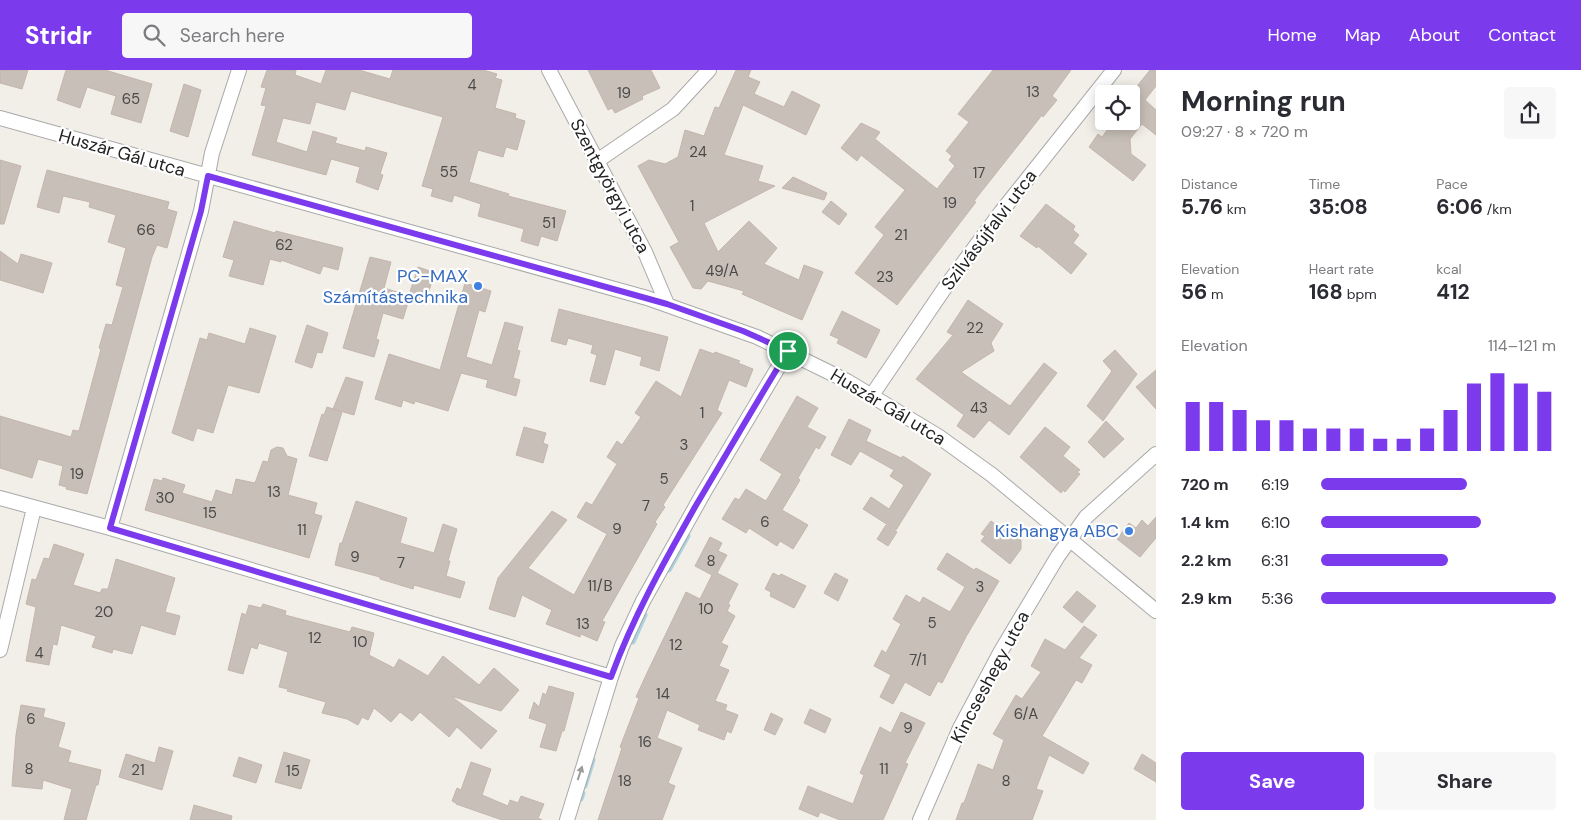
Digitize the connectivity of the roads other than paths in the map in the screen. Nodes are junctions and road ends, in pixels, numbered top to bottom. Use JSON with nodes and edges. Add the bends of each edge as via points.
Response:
{"nodes":[{"id":1,"x":239,"y":70,"type":"edge"},
{"id":2,"x":549,"y":70,"type":"edge"},
{"id":3,"x":709,"y":70,"type":"edge"},
{"id":4,"x":1114,"y":70,"type":"edge"},
{"id":5,"x":0,"y":118,"type":"edge"},
{"id":6,"x":598,"y":161,"type":"junction"},
{"id":7,"x":208,"y":176,"type":"junction"},
{"id":8,"x":667,"y":304,"type":"junction"},
{"id":9,"x":788,"y":351,"type":"junction"},
{"id":10,"x":872,"y":395,"type":"junction"},
{"id":11,"x":1156,"y":454,"type":"edge"},
{"id":12,"x":0,"y":498,"type":"edge"},
{"id":13,"x":34,"y":508,"type":"junction"},
{"id":14,"x":110,"y":528,"type":"junction"},
{"id":15,"x":1069,"y":539,"type":"junction"},
{"id":16,"x":1156,"y":610,"type":"edge"},
{"id":17,"x":0,"y":650,"type":"edge"},
{"id":18,"x":611,"y":677,"type":"junction"},
{"id":19,"x":567,"y":820,"type":"edge"},
{"id":20,"x":920,"y":820,"type":"edge"}],
"edges":[{"from":1,"to":7,"type":"street","via":[[212,153]]},
{"from":2,"to":6,"type":"street","name":"Szentgyörgyi utca"},
{"from":3,"to":6,"type":"street","via":[[673,109]]},
{"from":4,"to":10,"type":"street","name":"Szilvásújfalvi utca","via":[[1001,212]]},
{"from":5,"to":7,"type":"street","name":"Huszár Gál utca"},
{"from":6,"to":8,"type":"street","name":"Szentgyörgyi utca","via":[[645,252]]},
{"from":7,"to":8,"type":"street","name":"Huszár Gál utca"},
{"from":7,"to":14,"type":"street","via":[[201,211]]},
{"from":8,"to":9,"type":"street","name":"Huszár Gál utca"},
{"from":9,"to":10,"type":"street","name":"Huszár Gál utca"},
{"from":9,"to":18,"type":"street","via":[[653,583],[622,646]]},
{"from":10,"to":15,"type":"street","name":"Huszár Gál utca","via":[[955,448]]},
{"from":11,"to":15,"type":"street","name":"Kincseshegy utca","via":[[1092,510]]},
{"from":12,"to":13,"type":"street"},
{"from":13,"to":14,"type":"street"},
{"from":13,"to":17,"type":"street"},
{"from":14,"to":18,"type":"street"},
{"from":15,"to":16,"type":"street","name":"Huszár Gál utca"},
{"from":15,"to":20,"type":"street","name":"Kincseshegy utca","via":[[960,728]]},
{"from":19,"to":18,"type":"street","one_way":true}]}
